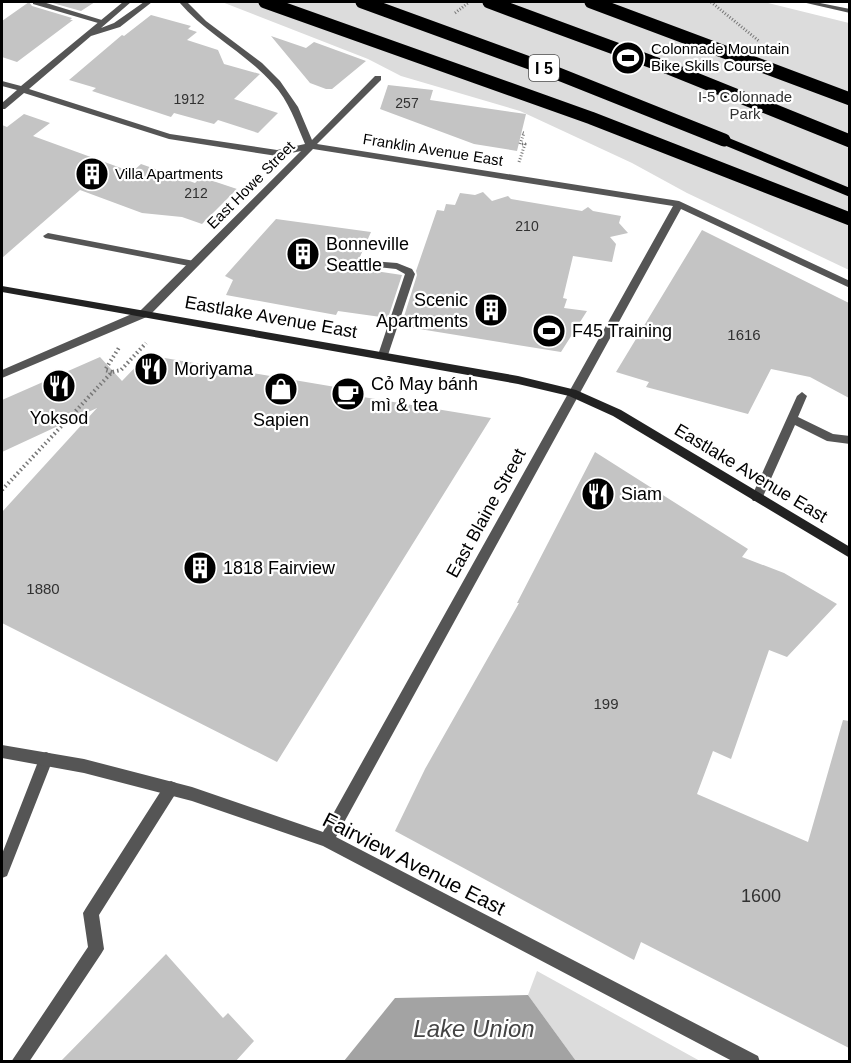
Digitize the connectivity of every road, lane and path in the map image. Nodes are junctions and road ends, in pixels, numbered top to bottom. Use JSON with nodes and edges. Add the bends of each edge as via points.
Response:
{"nodes":[{"id":1,"x":36,"y":2,"type":"edge"},
{"id":2,"x":126,"y":2,"type":"edge"},
{"id":3,"x":148,"y":2,"type":"edge"},
{"id":4,"x":183,"y":2,"type":"edge"},
{"id":5,"x":265,"y":2,"type":"edge"},
{"id":6,"x":362,"y":2,"type":"edge"},
{"id":7,"x":489,"y":2,"type":"edge"},
{"id":8,"x":591,"y":2,"type":"edge"},
{"id":9,"x":806,"y":2,"type":"edge"},
{"id":10,"x":849,"y":11,"type":"edge"},
{"id":11,"x":101,"y":21,"type":"junction"},
{"id":12,"x":85,"y":37,"type":"junction"},
{"id":13,"x":378,"y":78,"type":"dead end"},
{"id":14,"x":2,"y":84,"type":"edge"},
{"id":15,"x":21,"y":90,"type":"junction"},
{"id":16,"x":849,"y":99,"type":"edge"},
{"id":17,"x":2,"y":107,"type":"edge"},
{"id":18,"x":521,"y":132,"type":"dead end"},
{"id":19,"x":849,"y":141,"type":"edge"},
{"id":20,"x":310,"y":146,"type":"junction"},
{"id":21,"x":518,"y":166,"type":"dead end"},
{"id":22,"x":849,"y":193,"type":"edge"},
{"id":23,"x":679,"y":204,"type":"junction"},
{"id":24,"x":849,"y":219,"type":"edge"},
{"id":25,"x":48,"y":236,"type":"dead end"},
{"id":26,"x":194,"y":264,"type":"junction"},
{"id":27,"x":371,"y":264,"type":"dead end"},
{"id":28,"x":849,"y":285,"type":"edge"},
{"id":29,"x":2,"y":289,"type":"edge"},
{"id":30,"x":145,"y":313,"type":"junction"},
{"id":31,"x":123,"y":339,"type":"dead end"},
{"id":32,"x":146,"y":343,"type":"dead end"},
{"id":33,"x":382,"y":355,"type":"junction"},
{"id":34,"x":112,"y":372,"type":"junction"},
{"id":35,"x":2,"y":374,"type":"edge"},
{"id":36,"x":572,"y":393,"type":"junction"},
{"id":37,"x":802,"y":396,"type":"dead end"},
{"id":38,"x":792,"y":419,"type":"junction"},
{"id":39,"x":849,"y":440,"type":"edge"},
{"id":40,"x":2,"y":490,"type":"edge"},
{"id":41,"x":757,"y":498,"type":"junction"},
{"id":42,"x":849,"y":554,"type":"edge"},
{"id":43,"x":2,"y":752,"type":"edge"},
{"id":44,"x":46,"y":759,"type":"junction"},
{"id":45,"x":171,"y":788,"type":"junction"},
{"id":46,"x":326,"y":840,"type":"junction"},
{"id":47,"x":2,"y":871,"type":"edge"},
{"id":48,"x":19,"y":1062,"type":"edge"},
{"id":49,"x":752,"y":1062,"type":"edge"}],
"edges":[{"from":1,"to":11,"type":"street"},
{"from":2,"to":11,"type":"street"},
{"from":3,"to":12,"type":"street","via":[[117,25]]},
{"from":4,"to":20,"type":"street","via":[[277,83],[294,107]]},
{"from":5,"to":24,"type":"highway","bridge":true,"via":[[572,111]]},
{"from":6,"to":22,"type":"highway","number":"I 5","bridge":true,"via":[[614,95]]},
{"from":7,"to":19,"type":"highway","bridge":true,"via":[[671,69]]},
{"from":8,"to":16,"type":"highway","bridge":true},
{"from":9,"to":10,"type":"street"},
{"from":11,"to":12,"type":"street"},
{"from":12,"to":15,"type":"street"},
{"from":13,"to":20,"type":"street","name":"East Howe Street"},
{"from":14,"to":15,"type":"street","name":"Franklin Avenue East"},
{"from":15,"to":17,"type":"street"},
{"from":15,"to":20,"type":"street","name":"Franklin Avenue East","via":[[169,136],[277,153]]},
{"from":18,"to":21,"type":"path","via":[[524,133],[520,144],[525,144]]},
{"from":20,"to":23,"type":"street","name":"Franklin Avenue East"},
{"from":20,"to":26,"type":"street","name":"East Howe Street"},
{"from":23,"to":28,"type":"street","name":"Franklin Avenue East"},
{"from":23,"to":36,"type":"street","name":"East Blaine Street"},
{"from":25,"to":26,"type":"street"},
{"from":26,"to":30,"type":"street","name":"East Howe Street"},
{"from":27,"to":33,"type":"street","via":[[397,266],[410,274]]},
{"from":29,"to":30,"type":"main road","name":"Eastlake Avenue East"},
{"from":30,"to":33,"type":"main road","name":"Eastlake Avenue East"},
{"from":30,"to":35,"type":"street"},
{"from":31,"to":34,"type":"path","via":[[105,370]]},
{"from":32,"to":34,"type":"path","via":[[121,370]]},
{"from":33,"to":36,"type":"main road","name":"Eastlake Avenue East"},
{"from":34,"to":40,"type":"path"},
{"from":36,"to":41,"type":"main road","name":"Eastlake Avenue East","via":[[617,413]]},
{"from":36,"to":46,"type":"street","name":"East Blaine Street"},
{"from":37,"to":38,"type":"street"},
{"from":38,"to":39,"type":"street","via":[[831,438]]},
{"from":38,"to":41,"type":"street"},
{"from":41,"to":42,"type":"main road","name":"Eastlake Avenue East"},
{"from":43,"to":44,"type":"street","name":"Fairview Avenue East"},
{"from":44,"to":45,"type":"street","name":"Fairview Avenue East"},
{"from":44,"to":47,"type":"street"},
{"from":45,"to":46,"type":"street","name":"Fairview Avenue East"},
{"from":45,"to":48,"type":"street","via":[[91,912],[96,949]]},
{"from":46,"to":49,"type":"street","name":"Fairview Avenue East"}]}
